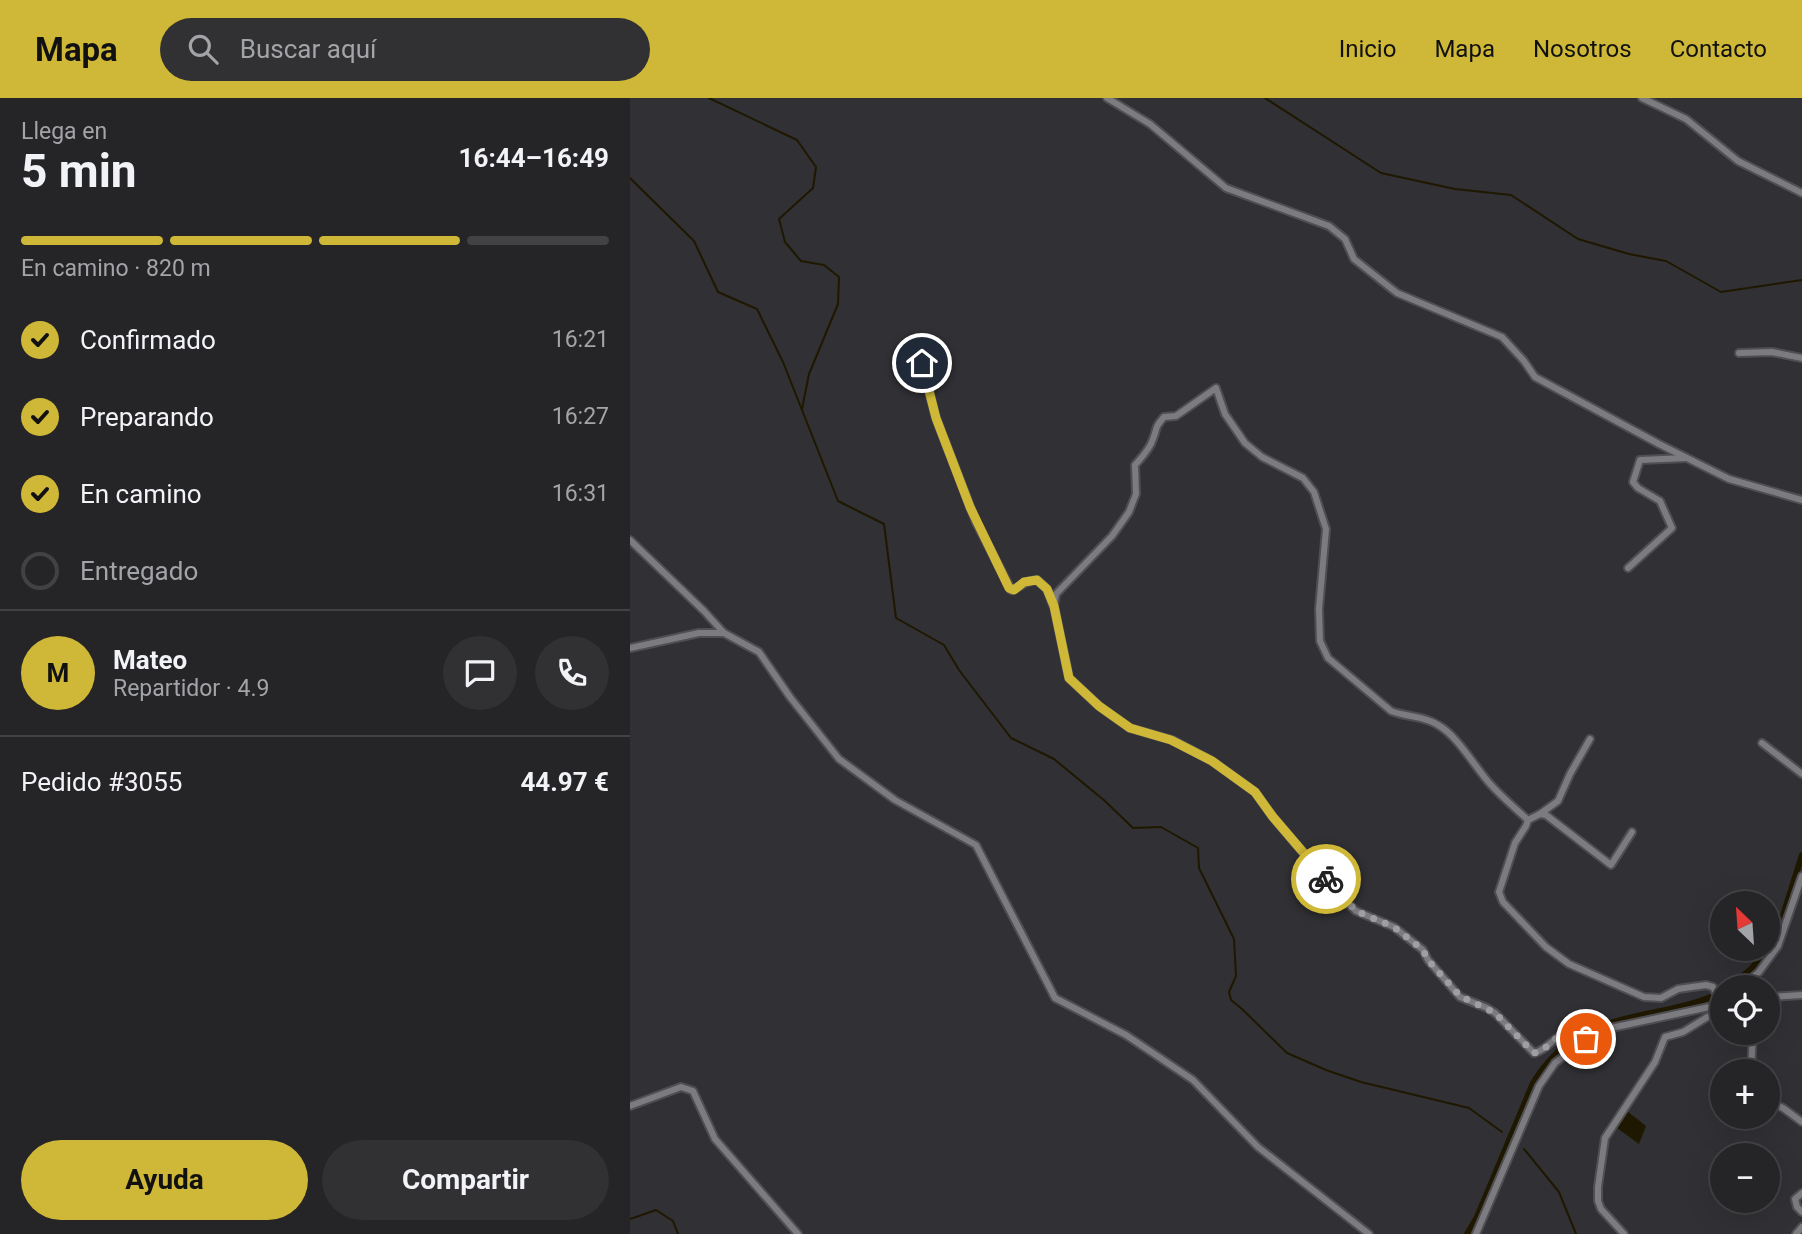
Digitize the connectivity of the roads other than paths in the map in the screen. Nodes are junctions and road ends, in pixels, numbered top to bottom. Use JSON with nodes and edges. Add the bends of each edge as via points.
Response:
{"nodes":[{"id":1,"x":1107,"y":98,"type":"edge"},
{"id":2,"x":1642,"y":98,"type":"edge"},
{"id":3,"x":1802,"y":193,"type":"edge"},
{"id":4,"x":1739,"y":353,"type":"dead end"},
{"id":5,"x":1802,"y":358,"type":"edge"},
{"id":6,"x":922,"y":363,"type":"dead end"},
{"id":7,"x":1687,"y":458,"type":"junction"},
{"id":8,"x":1802,"y":500,"type":"edge"},
{"id":9,"x":630,"y":540,"type":"edge"},
{"id":10,"x":1629,"y":568,"type":"dead end"},
{"id":11,"x":1054,"y":606,"type":"junction"},
{"id":12,"x":724,"y":633,"type":"junction"},
{"id":13,"x":630,"y":648,"type":"edge"},
{"id":14,"x":1590,"y":739,"type":"dead end"},
{"id":15,"x":1762,"y":743,"type":"dead end"},
{"id":16,"x":1802,"y":774,"type":"edge"},
{"id":17,"x":1540,"y":814,"type":"junction"},
{"id":18,"x":1528,"y":820,"type":"junction"},
{"id":19,"x":1632,"y":832,"type":"dead end"},
{"id":20,"x":1802,"y":876,"type":"edge"},
{"id":21,"x":1755,"y":975,"type":"edge"},
{"id":22,"x":1710,"y":986,"type":"edge"},
{"id":23,"x":1802,"y":995,"type":"edge"},
{"id":24,"x":1780,"y":997,"type":"edge"},
{"id":25,"x":1710,"y":1006,"type":"edge"},
{"id":26,"x":1710,"y":1012,"type":"edge"},
{"id":27,"x":1578,"y":1045,"type":"junction"},
{"id":28,"x":630,"y":1106,"type":"edge"},
{"id":29,"x":1780,"y":1107,"type":"edge"},
{"id":30,"x":1802,"y":1122,"type":"edge"},
{"id":31,"x":1802,"y":1193,"type":"edge"},
{"id":32,"x":1802,"y":1212,"type":"edge"},
{"id":33,"x":1802,"y":1227,"type":"edge"},
{"id":34,"x":798,"y":1234,"type":"edge"},
{"id":35,"x":1369,"y":1234,"type":"edge"},
{"id":36,"x":1476,"y":1234,"type":"edge"},
{"id":37,"x":1624,"y":1234,"type":"edge"},
{"id":38,"x":1796,"y":1234,"type":"edge"}],
"edges":[{"from":1,"to":7,"type":"street","via":[[1150,124],[1226,188],[1329,226],[1345,239],[1354,259],[1397,293],[1502,337],[1535,377]]},
{"from":2,"to":3,"type":"street","via":[[1686,119],[1738,161]]},
{"from":4,"to":5,"type":"street","via":[[1772,352]]},
{"from":6,"to":11,"type":"street","via":[[936,418],[972,512],[1009,588],[1037,580]]},
{"from":7,"to":8,"type":"street","via":[[1729,479]]},
{"from":7,"to":10,"type":"street","via":[[1640,460],[1633,482],[1660,501],[1672,528]]},
{"from":9,"to":12,"type":"street"},
{"from":11,"to":18,"type":"street","via":[[1057,592],[1112,537],[1129,512],[1136,494],[1135,465],[1154,438],[1155,427],[1164,417],[1176,416],[1216,388],[1225,414],[1245,443],[1303,478],[1314,492],[1326,529],[1319,609],[1320,641],[1328,658],[1391,711],[1437,724],[1449,733],[1492,786]]},
{"from":11,"to":27,"type":"street","via":[[1069,678],[1099,706],[1130,728],[1171,740],[1212,761],[1255,792],[1356,911],[1394,927],[1423,950],[1460,996],[1495,1013],[1534,1053],[1561,1034],[1570,1033]]},
{"from":12,"to":13,"type":"street","via":[[699,633]]},
{"from":12,"to":35,"type":"street","via":[[759,652],[839,759],[895,800],[976,845],[1055,998],[1126,1035],[1193,1080],[1258,1147]]},
{"from":14,"to":17,"type":"street","via":[[1558,801]]},
{"from":15,"to":16,"type":"street"},
{"from":17,"to":18,"type":"street"},
{"from":17,"to":19,"type":"street","via":[[1611,865]]},
{"from":18,"to":22,"type":"street","via":[[1499,892],[1546,947],[1569,964],[1644,997],[1661,998],[1678,989]]},
{"from":20,"to":21,"type":"street","via":[[1778,946]]},
{"from":23,"to":24,"type":"street"},
{"from":25,"to":27,"type":"street","via":[[1611,1028]]},
{"from":26,"to":37,"type":"street","via":[[1683,1032],[1665,1037],[1655,1062],[1605,1138],[1598,1202]]},
{"from":27,"to":36,"type":"street","via":[[1555,1063],[1539,1086]]},
{"from":28,"to":34,"type":"street","via":[[681,1087],[693,1091],[715,1139]]},
{"from":29,"to":30,"type":"street"},
{"from":31,"to":32,"type":"street","via":[[1795,1199]]},
{"from":33,"to":38,"type":"street"}]}
